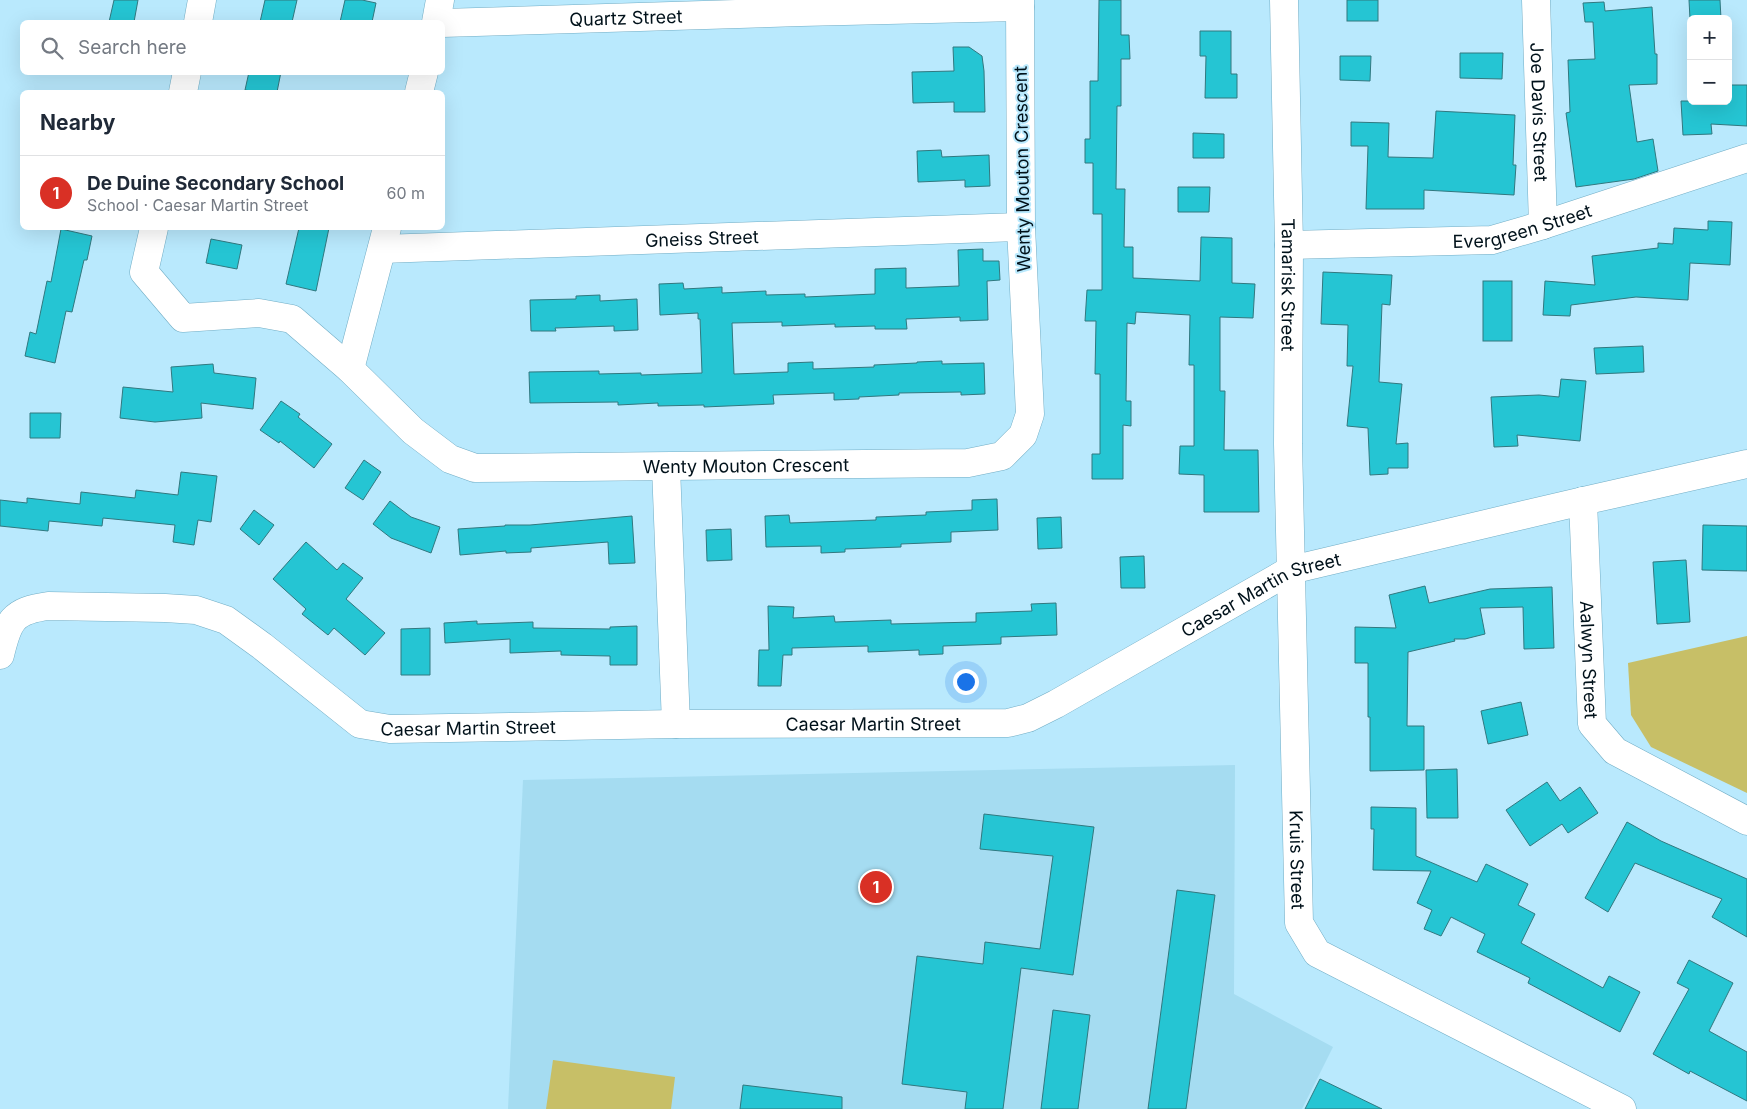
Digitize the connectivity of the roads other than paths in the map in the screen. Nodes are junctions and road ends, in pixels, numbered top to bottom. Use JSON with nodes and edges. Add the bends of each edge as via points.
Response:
{"nodes":[{"id":1,"x":202,"y":0,"type":"edge"},
{"id":2,"x":440,"y":0,"type":"edge"},
{"id":3,"x":1284,"y":0,"type":"edge"},
{"id":4,"x":1536,"y":0,"type":"edge"},
{"id":5,"x":1020,"y":4,"type":"edge"},
{"id":6,"x":801,"y":6,"type":"edge"},
{"id":7,"x":198,"y":20,"type":"edge"},
{"id":8,"x":436,"y":20,"type":"edge"},
{"id":9,"x":445,"y":23,"type":"edge"},
{"id":10,"x":186,"y":75,"type":"edge"},
{"id":11,"x":423,"y":75,"type":"edge"},
{"id":12,"x":182,"y":90,"type":"edge"},
{"id":13,"x":420,"y":90,"type":"edge"},
{"id":14,"x":1747,"y":158,"type":"edge"},
{"id":15,"x":1543,"y":226,"type":"junction"},
{"id":16,"x":1021,"y":227,"type":"junction"},
{"id":17,"x":154,"y":230,"type":"edge"},
{"id":18,"x":385,"y":238,"type":"edge"},
{"id":19,"x":1289,"y":244,"type":"junction"},
{"id":20,"x":350,"y":369,"type":"junction"},
{"id":21,"x":1747,"y":464,"type":"edge"},
{"id":22,"x":666,"y":466,"type":"junction"},
{"id":23,"x":1583,"y":501,"type":"junction"},
{"id":24,"x":1291,"y":570,"type":"junction"},
{"id":25,"x":2,"y":648,"type":"edge"},
{"id":26,"x":676,"y":724,"type":"junction"},
{"id":27,"x":1747,"y":821,"type":"edge"},
{"id":28,"x":1622,"y":1109,"type":"edge"}],
"edges":[{"from":1,"to":7,"type":"street"},
{"from":2,"to":8,"type":"street"},
{"from":3,"to":19,"type":"street","name":"Tamarisk Street"},
{"from":4,"to":15,"type":"street","name":"Joe Davis Street"},
{"from":5,"to":6,"type":"street","name":"Quartz Street"},
{"from":5,"to":16,"type":"street","name":"Wenty Mouton Crescent"},
{"from":6,"to":9,"type":"street","name":"Quartz Street"},
{"from":10,"to":12,"type":"street"},
{"from":11,"to":13,"type":"street"},
{"from":14,"to":15,"type":"street","name":"Evergreen Street"},
{"from":15,"to":19,"type":"street","name":"Evergreen Street","via":[[1492,240]]},
{"from":16,"to":18,"type":"street","name":"Gneiss Street"},
{"from":16,"to":22,"type":"street","name":"Wenty Mouton Crescent","via":[[1030,414],[1023,434],[1002,456],[968,463]]},
{"from":17,"to":20,"type":"street","name":"Wenty Mouton Crescent","via":[[144,272],[183,318],[258,313],[292,319]]},
{"from":18,"to":20,"type":"street"},
{"from":19,"to":24,"type":"street","name":"Tamarisk Street"},
{"from":20,"to":22,"type":"street","name":"Wenty Mouton Crescent","via":[[413,431],[450,459],[475,468]]},
{"from":21,"to":23,"type":"street","name":"Caesar Martin Street"},
{"from":22,"to":26,"type":"street"},
{"from":23,"to":24,"type":"street","name":"Caesar Martin Street"},
{"from":23,"to":27,"type":"street","name":"Aalwyn Street","via":[[1592,724],[1615,751]]},
{"from":24,"to":26,"type":"street","name":"Caesar Martin Street","via":[[1028,718],[1008,723]]},
{"from":24,"to":28,"type":"street","name":"Kruis Street","via":[[1299,922],[1317,953]]},
{"from":25,"to":26,"type":"street","name":"Caesar Martin Street","via":[[7,628],[15,617],[31,608],[196,610],[226,620],[360,724],[390,729]]}]}
